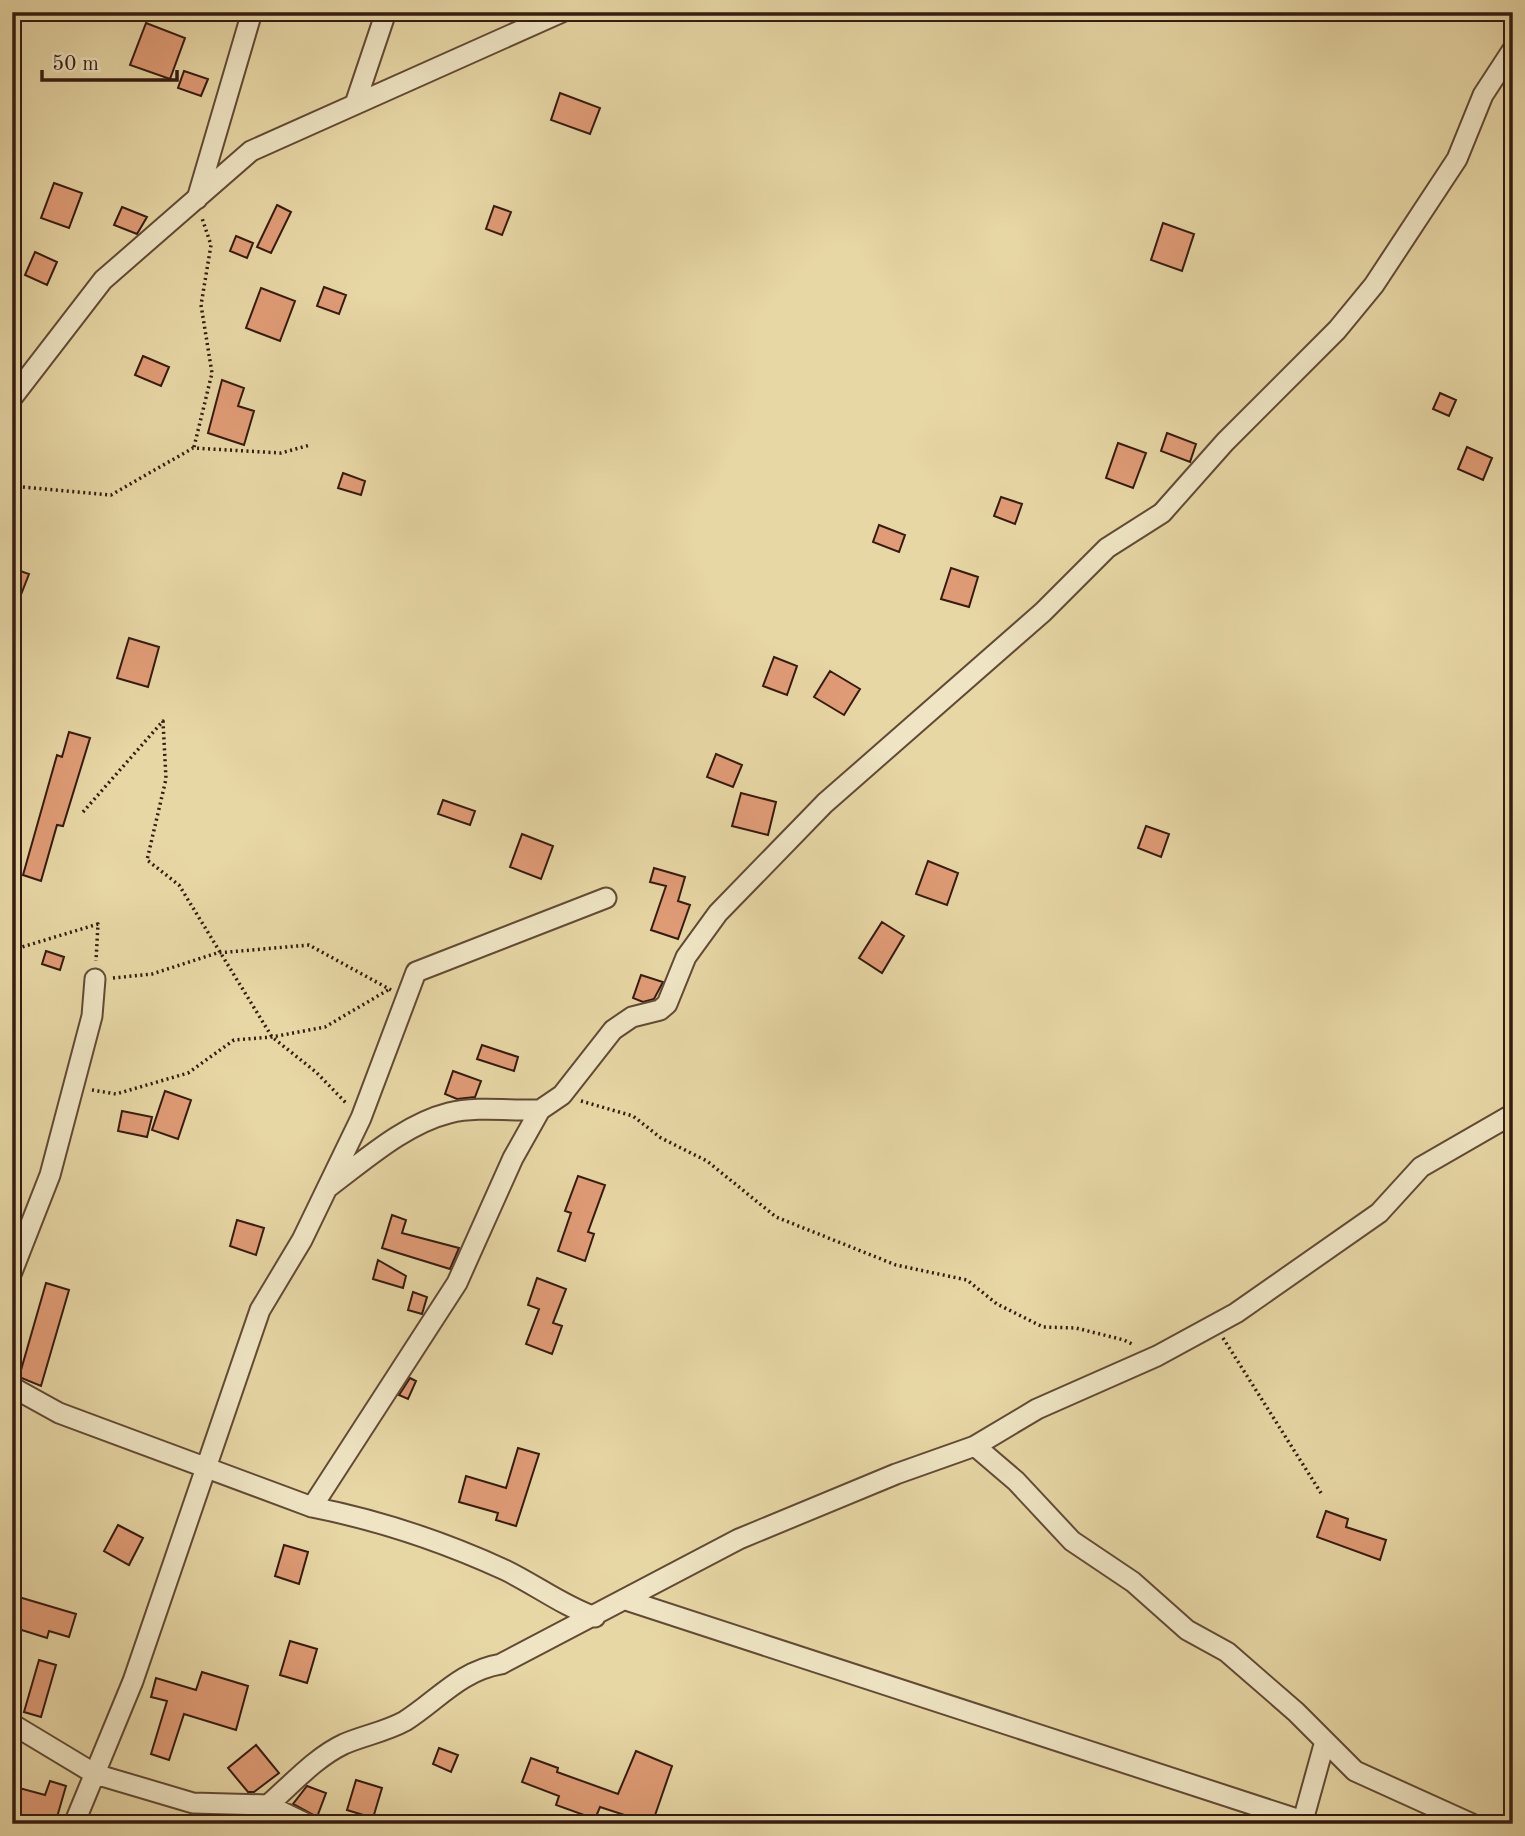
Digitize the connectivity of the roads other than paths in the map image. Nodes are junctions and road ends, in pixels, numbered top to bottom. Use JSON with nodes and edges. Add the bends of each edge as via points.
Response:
{"nodes":[{"id":1,"x":252,"y":12,"type":"edge"},
{"id":2,"x":386,"y":12,"type":"edge"},
{"id":3,"x":562,"y":12,"type":"edge"},
{"id":4,"x":1513,"y":49,"type":"edge"},
{"id":5,"x":355,"y":104,"type":"junction"},
{"id":6,"x":197,"y":200,"type":"junction"},
{"id":7,"x":12,"y":398,"type":"edge"},
{"id":8,"x":606,"y":898,"type":"dead end"},
{"id":9,"x":95,"y":979,"type":"road end"},
{"id":10,"x":540,"y":1110,"type":"junction"},
{"id":11,"x":1513,"y":1114,"type":"edge"},
{"id":12,"x":326,"y":1188,"type":"junction"},
{"id":13,"x":12,"y":1272,"type":"edge"},
{"id":14,"x":12,"y":1387,"type":"edge"},
{"id":15,"x":975,"y":1446,"type":"junction"},
{"id":16,"x":207,"y":1468,"type":"junction"},
{"id":17,"x":312,"y":1507,"type":"junction"},
{"id":18,"x":626,"y":1600,"type":"junction"},
{"id":19,"x":595,"y":1617,"type":"junction"},
{"id":20,"x":12,"y":1724,"type":"edge"},
{"id":21,"x":1325,"y":1741,"type":"junction"},
{"id":22,"x":95,"y":1774,"type":"junction"},
{"id":23,"x":268,"y":1805,"type":"junction"},
{"id":24,"x":1303,"y":1822,"type":"edge"},
{"id":25,"x":74,"y":1824,"type":"edge"},
{"id":26,"x":307,"y":1824,"type":"edge"},
{"id":27,"x":1472,"y":1824,"type":"edge"}],
"edges":[{"from":1,"to":6,"type":"street"},
{"from":2,"to":5,"type":"street"},
{"from":3,"to":5,"type":"street"},
{"from":4,"to":10,"type":"street","via":[[1483,95],[1457,159],[1374,285],[1337,330],[1225,442],[1162,513],[1107,548],[1014,638],[825,803],[718,913],[686,957],[667,1004],[612,1030],[562,1095]]},
{"from":5,"to":6,"type":"street","via":[[251,150]]},
{"from":6,"to":7,"type":"street","via":[[103,280]]},
{"from":8,"to":12,"type":"street","via":[[416,972],[398,992],[361,1118]]},
{"from":9,"to":13,"type":"street","via":[[92,1016],[50,1174]]},
{"from":10,"to":12,"type":"street","via":[[447,1114],[384,1147]]},
{"from":10,"to":17,"type":"street","via":[[513,1158],[457,1283]]},
{"from":11,"to":15,"type":"street","via":[[1420,1167],[1379,1213],[1215,1324],[1037,1409]]},
{"from":12,"to":16,"type":"street","via":[[302,1240],[260,1310]]},
{"from":14,"to":16,"type":"street","via":[[59,1413]]},
{"from":15,"to":18,"type":"street","via":[[739,1539]]},
{"from":15,"to":21,"type":"street","via":[[1016,1481],[1072,1541],[1133,1582],[1187,1630],[1227,1652]]},
{"from":16,"to":17,"type":"street"},
{"from":16,"to":22,"type":"street","via":[[133,1681]]},
{"from":17,"to":19,"type":"street","via":[[368,1518],[504,1570],[573,1610]]},
{"from":18,"to":19,"type":"street"},
{"from":18,"to":24,"type":"street"},
{"from":19,"to":23,"type":"street","via":[[450,1684],[389,1730],[343,1745],[316,1762]]},
{"from":20,"to":22,"type":"street"},
{"from":21,"to":24,"type":"street"},
{"from":21,"to":27,"type":"street","via":[[1355,1771]]},
{"from":22,"to":23,"type":"street","via":[[192,1803]]},
{"from":22,"to":25,"type":"street"},
{"from":23,"to":26,"type":"street"}]}
